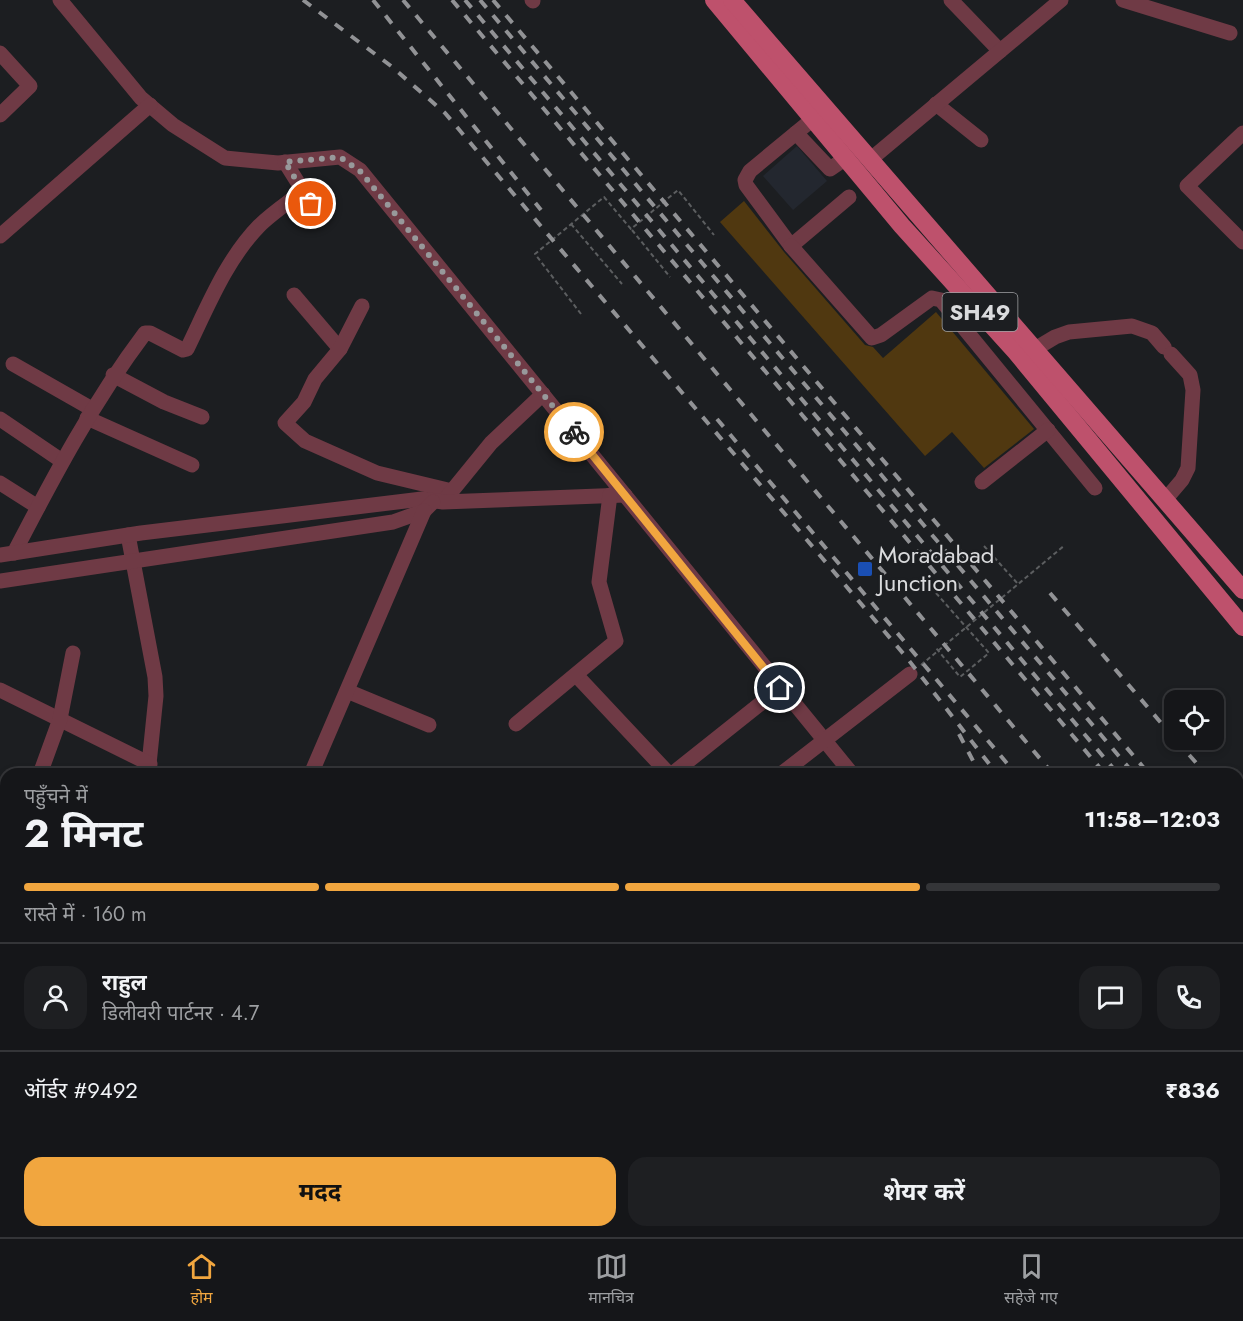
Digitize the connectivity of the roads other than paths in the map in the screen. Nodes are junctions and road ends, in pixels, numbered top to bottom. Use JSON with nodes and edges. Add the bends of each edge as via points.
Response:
{"nodes":[{"id":1,"x":60,"y":0,"type":"edge"},
{"id":2,"x":714,"y":0,"type":"edge"},
{"id":3,"x":732,"y":0,"type":"edge"},
{"id":4,"x":951,"y":0,"type":"edge"},
{"id":5,"x":1061,"y":0,"type":"edge"},
{"id":6,"x":1123,"y":0,"type":"edge"},
{"id":7,"x":1230,"y":33,"type":"dead end"},
{"id":8,"x":1000,"y":51,"type":"junction"},
{"id":9,"x":2,"y":59,"type":"edge"},
{"id":10,"x":936,"y":104,"type":"junction"},
{"id":11,"x":150,"y":105,"type":"junction"},
{"id":12,"x":0,"y":115,"type":"edge"},
{"id":13,"x":813,"y":119,"type":"junction"},
{"id":14,"x":796,"y":133,"type":"junction"},
{"id":15,"x":1243,"y":133,"type":"edge"},
{"id":16,"x":981,"y":140,"type":"dead end"},
{"id":17,"x":846,"y":158,"type":"junction"},
{"id":18,"x":871,"y":159,"type":"junction"},
{"id":19,"x":285,"y":162,"type":"junction"},
{"id":20,"x":303,"y":191,"type":"junction"},
{"id":21,"x":849,"y":197,"type":"dead end"},
{"id":22,"x":320,"y":218,"type":"dead end"},
{"id":23,"x":0,"y":236,"type":"edge"},
{"id":24,"x":1243,"y":242,"type":"edge"},
{"id":25,"x":791,"y":246,"type":"junction"},
{"id":26,"x":963,"y":265,"type":"junction"},
{"id":27,"x":949,"y":278,"type":"junction"},
{"id":28,"x":294,"y":295,"type":"dead end"},
{"id":29,"x":362,"y":306,"type":"dead end"},
{"id":30,"x":340,"y":349,"type":"junction"},
{"id":31,"x":1035,"y":349,"type":"junction"},
{"id":32,"x":13,"y":364,"type":"dead end"},
{"id":33,"x":113,"y":375,"type":"junction"},
{"id":34,"x":543,"y":394,"type":"junction"},
{"id":35,"x":89,"y":413,"type":"junction"},
{"id":36,"x":202,"y":417,"type":"dead end"},
{"id":37,"x":0,"y":419,"type":"edge"},
{"id":38,"x":1048,"y":430,"type":"junction"},
{"id":39,"x":62,"y":461,"type":"junction"},
{"id":40,"x":192,"y":465,"type":"dead end"},
{"id":41,"x":1143,"y":473,"type":"junction"},
{"id":42,"x":982,"y":482,"type":"dead end"},
{"id":43,"x":0,"y":483,"type":"edge"},
{"id":44,"x":1125,"y":484,"type":"junction"},
{"id":45,"x":1095,"y":488,"type":"dead end"},
{"id":46,"x":617,"y":495,"type":"junction"},
{"id":47,"x":1165,"y":500,"type":"junction"},
{"id":48,"x":438,"y":501,"type":"junction"},
{"id":49,"x":38,"y":507,"type":"junction"},
{"id":50,"x":128,"y":535,"type":"junction"},
{"id":51,"x":7,"y":554,"type":"edge"},
{"id":52,"x":133,"y":560,"type":"junction"},
{"id":53,"x":0,"y":581,"type":"edge"},
{"id":54,"x":1243,"y":590,"type":"edge"},
{"id":55,"x":1243,"y":627,"type":"edge"},
{"id":56,"x":73,"y":653,"type":"dead end"},
{"id":57,"x":910,"y":674,"type":"road end"},
{"id":58,"x":577,"y":676,"type":"junction"},
{"id":59,"x":780,"y":688,"type":"junction"},
{"id":60,"x":0,"y":690,"type":"edge"},
{"id":61,"x":347,"y":691,"type":"junction"},
{"id":62,"x":60,"y":719,"type":"junction"},
{"id":63,"x":516,"y":724,"type":"dead end"},
{"id":64,"x":429,"y":725,"type":"dead end"},
{"id":65,"x":824,"y":740,"type":"junction"},
{"id":66,"x":42,"y":768,"type":"edge"},
{"id":67,"x":147,"y":768,"type":"edge"},
{"id":68,"x":149,"y":768,"type":"edge"},
{"id":69,"x":314,"y":768,"type":"edge"},
{"id":70,"x":664,"y":768,"type":"edge"},
{"id":71,"x":678,"y":768,"type":"edge"},
{"id":72,"x":789,"y":768,"type":"edge"},
{"id":73,"x":847,"y":768,"type":"edge"}],
"edges":[{"from":1,"to":11,"type":"street"},
{"from":2,"to":13,"type":"main road","number":"SH49"},
{"from":3,"to":18,"type":"main road","number":"SH49"},
{"from":4,"to":8,"type":"street"},
{"from":5,"to":8,"type":"street"},
{"from":6,"to":7,"type":"street"},
{"from":8,"to":10,"type":"street"},
{"from":9,"to":12,"type":"street","via":[[30,86]]},
{"from":10,"to":16,"type":"street"},
{"from":10,"to":18,"type":"street"},
{"from":11,"to":19,"type":"street","via":[[173,125],[225,158]]},
{"from":11,"to":23,"type":"street"},
{"from":13,"to":14,"type":"street"},
{"from":13,"to":17,"type":"main road","number":"SH49"},
{"from":14,"to":17,"type":"street","via":[[830,169]]},
{"from":14,"to":25,"type":"street","via":[[750,171],[745,180]]},
{"from":15,"to":24,"type":"street","via":[[1186,186]]},
{"from":17,"to":27,"type":"main road","number":"SH49"},
{"from":18,"to":26,"type":"main road","number":"SH49"},
{"from":19,"to":20,"type":"street"},
{"from":19,"to":34,"type":"street","via":[[340,157],[360,171]]},
{"from":20,"to":22,"type":"street"},
{"from":20,"to":33,"type":"street","via":[[261,224],[241,246],[187,349],[145,333]]},
{"from":21,"to":25,"type":"street"},
{"from":25,"to":38,"type":"street","via":[[872,338],[932,298],[941,300]]},
{"from":26,"to":27,"type":"main road"},
{"from":26,"to":31,"type":"main road","number":"SH49"},
{"from":27,"to":44,"type":"main road","number":"SH49"},
{"from":28,"to":30,"type":"street"},
{"from":29,"to":30,"type":"street"},
{"from":30,"to":48,"type":"street","via":[[315,379],[286,425],[305,441]]},
{"from":31,"to":41,"type":"main road","number":"SH49"},
{"from":31,"to":47,"type":"street","via":[[1069,332],[1132,326],[1152,333],[1190,375],[1193,390],[1188,468]]},
{"from":32,"to":35,"type":"street"},
{"from":33,"to":35,"type":"street"},
{"from":33,"to":36,"type":"street"},
{"from":34,"to":46,"type":"street"},
{"from":34,"to":48,"type":"street","via":[[497,436]]},
{"from":35,"to":39,"type":"street"},
{"from":35,"to":40,"type":"street"},
{"from":37,"to":39,"type":"street"},
{"from":38,"to":42,"type":"street"},
{"from":38,"to":45,"type":"street"},
{"from":39,"to":49,"type":"street"},
{"from":41,"to":44,"type":"main road"},
{"from":41,"to":47,"type":"main road","number":"SH49"},
{"from":43,"to":49,"type":"street"},
{"from":44,"to":55,"type":"main road","number":"SH49"},
{"from":46,"to":48,"type":"street"},
{"from":46,"to":58,"type":"street","via":[[599,582],[616,642]]},
{"from":46,"to":59,"type":"street"},
{"from":47,"to":54,"type":"main road","number":"SH49"},
{"from":48,"to":50,"type":"street","via":[[422,499]]},
{"from":48,"to":52,"type":"street","via":[[393,522]]},
{"from":48,"to":61,"type":"street"},
{"from":49,"to":51,"type":"street"},
{"from":50,"to":51,"type":"street"},
{"from":50,"to":52,"type":"street"},
{"from":52,"to":53,"type":"street"},
{"from":52,"to":68,"type":"street","via":[[155,677]]},
{"from":56,"to":62,"type":"street"},
{"from":57,"to":65,"type":"street"},
{"from":58,"to":63,"type":"street"},
{"from":58,"to":70,"type":"street"},
{"from":59,"to":65,"type":"street"},
{"from":59,"to":71,"type":"street"},
{"from":60,"to":62,"type":"street"},
{"from":61,"to":64,"type":"street"},
{"from":61,"to":69,"type":"street"},
{"from":62,"to":66,"type":"street"},
{"from":62,"to":67,"type":"street"},
{"from":65,"to":72,"type":"street"},
{"from":65,"to":73,"type":"street"}]}
